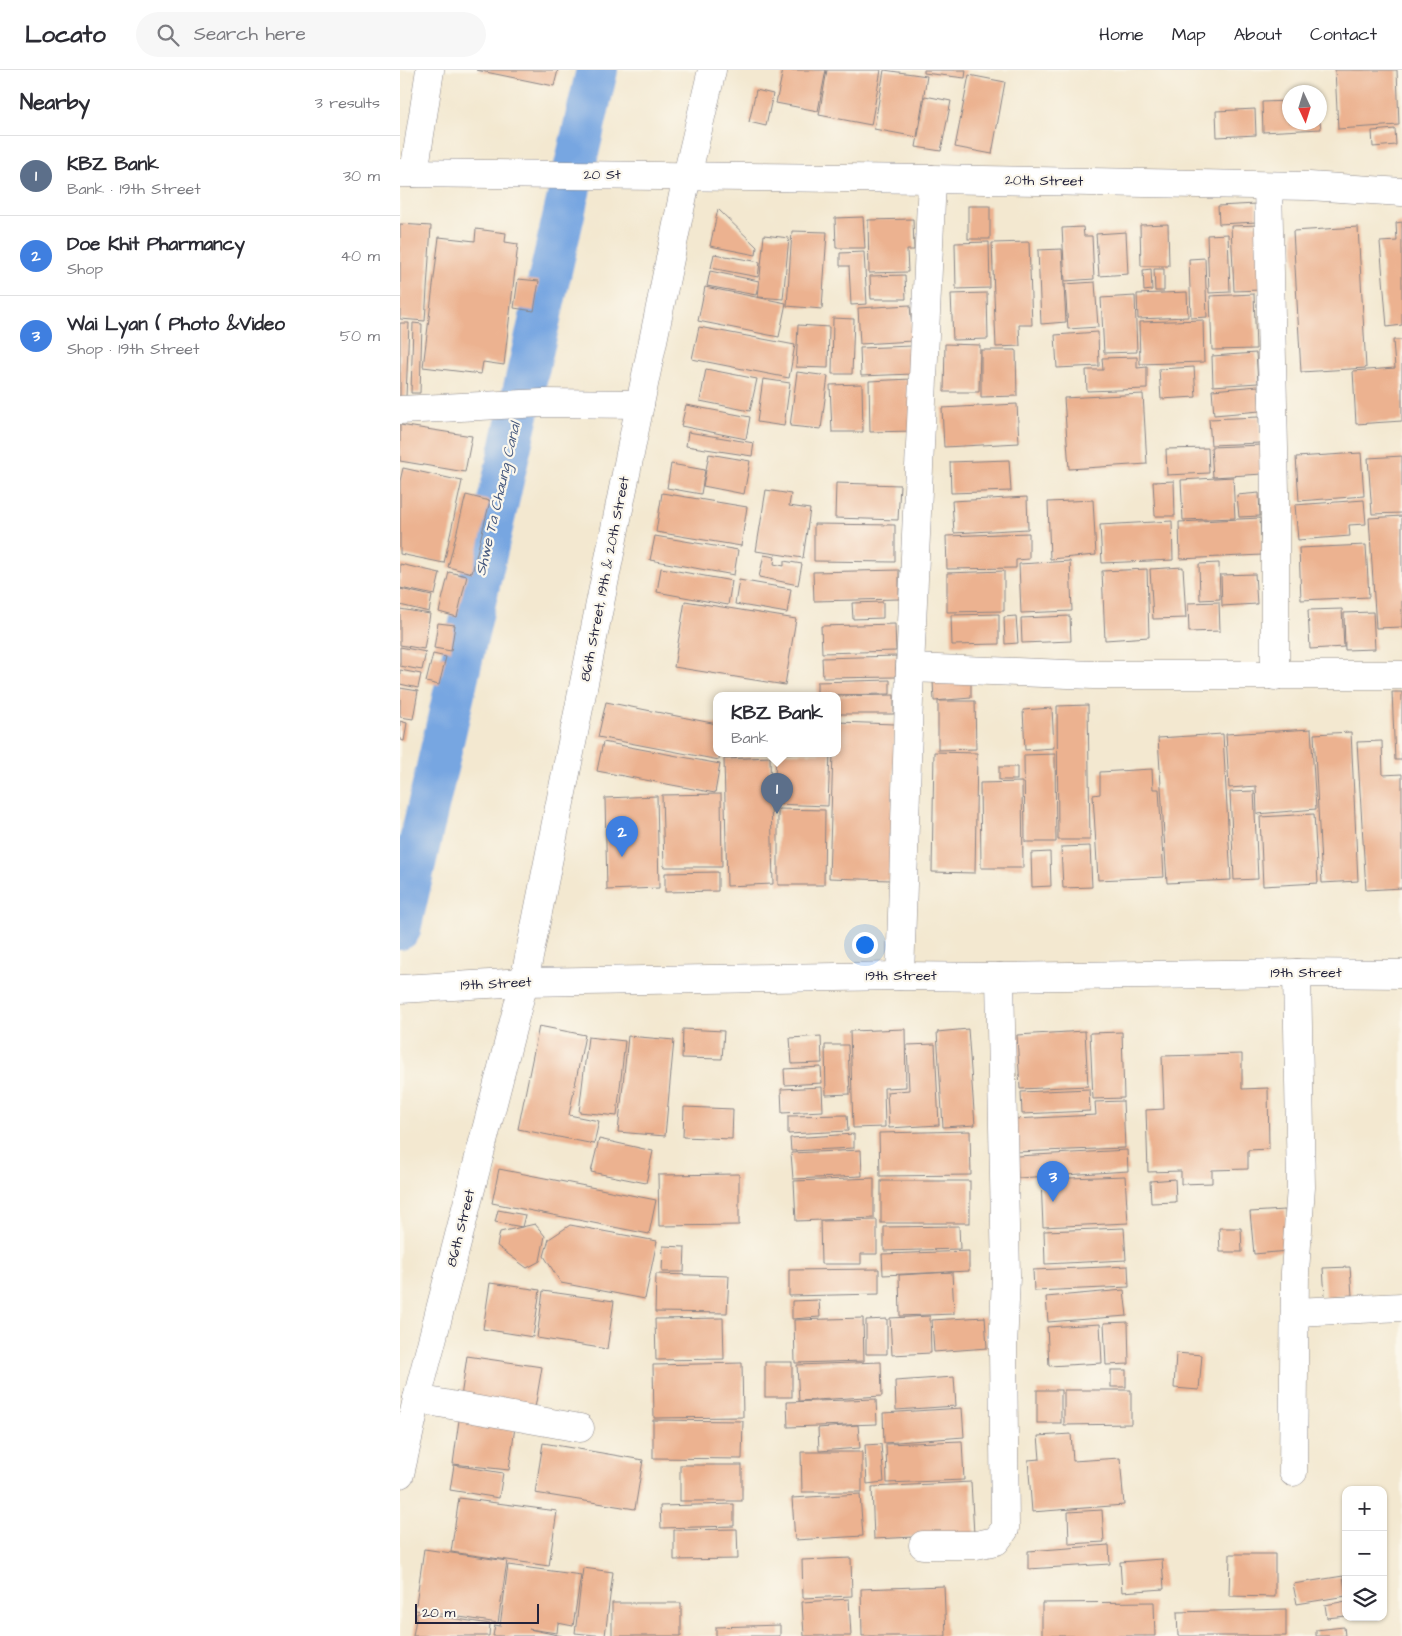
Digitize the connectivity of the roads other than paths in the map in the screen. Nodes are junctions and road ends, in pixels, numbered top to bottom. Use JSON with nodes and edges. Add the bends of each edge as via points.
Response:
{"nodes":[{"id":1,"x":430,"y":70,"type":"edge"},
{"id":2,"x":712,"y":70,"type":"edge"},
{"id":3,"x":407,"y":173,"type":"edge"},
{"id":4,"x":687,"y":176,"type":"junction"},
{"id":5,"x":932,"y":179,"type":"junction"},
{"id":6,"x":1268,"y":186,"type":"junction"},
{"id":7,"x":1402,"y":192,"type":"edge"},
{"id":8,"x":640,"y":404,"type":"junction"},
{"id":9,"x":400,"y":410,"type":"edge"},
{"id":10,"x":910,"y":668,"type":"junction"},
{"id":11,"x":1402,"y":675,"type":"edge"},
{"id":12,"x":1275,"y":676,"type":"junction"},
{"id":13,"x":1297,"y":973,"type":"junction"},
{"id":14,"x":1402,"y":974,"type":"edge"},
{"id":15,"x":900,"y":976,"type":"junction"},
{"id":16,"x":1000,"y":976,"type":"junction"},
{"id":17,"x":524,"y":982,"type":"junction"},
{"id":18,"x":400,"y":989,"type":"edge"},
{"id":19,"x":1402,"y":1307,"type":"edge"},
{"id":20,"x":1295,"y":1312,"type":"junction"},
{"id":21,"x":417,"y":1399,"type":"junction"},
{"id":22,"x":580,"y":1428,"type":"dead end"},
{"id":23,"x":1293,"y":1472,"type":"dead end"},
{"id":24,"x":400,"y":1474,"type":"edge"},
{"id":25,"x":923,"y":1545,"type":"dead end"}],
"edges":[{"from":1,"to":3,"type":"street"},
{"from":2,"to":4,"type":"street","name":"86th Street, 19th & 20th Street"},
{"from":3,"to":4,"type":"street","name":"20 St"},
{"from":4,"to":5,"type":"street","name":"20th Street"},
{"from":4,"to":8,"type":"street","name":"86th Street, 19th & 20th Street"},
{"from":5,"to":6,"type":"street","name":"20th Street"},
{"from":5,"to":10,"type":"street"},
{"from":6,"to":7,"type":"street","name":"20th Street"},
{"from":6,"to":12,"type":"street","via":[[1275,492]]},
{"from":8,"to":9,"type":"street","via":[[543,403]]},
{"from":8,"to":17,"type":"street","name":"86th Street, 19th & 20th Street"},
{"from":10,"to":12,"type":"street","via":[[1093,675]]},
{"from":10,"to":15,"type":"street"},
{"from":11,"to":12,"type":"street"},
{"from":13,"to":14,"type":"street","name":"19th Street"},
{"from":13,"to":16,"type":"street","name":"19th Street"},
{"from":13,"to":20,"type":"street","via":[[1301,1187]]},
{"from":15,"to":16,"type":"street","name":"19th Street"},
{"from":15,"to":17,"type":"street","name":"19th Street"},
{"from":16,"to":25,"type":"street","via":[[1006,1276],[1003,1349],[1005,1529],[996,1541],[976,1545]]},
{"from":17,"to":18,"type":"street","name":"19th Street"},
{"from":17,"to":21,"type":"street","name":"86th Street"},
{"from":19,"to":20,"type":"street"},
{"from":20,"to":23,"type":"street"},
{"from":21,"to":22,"type":"street"},
{"from":21,"to":24,"type":"street","name":"86th Street"}]}
